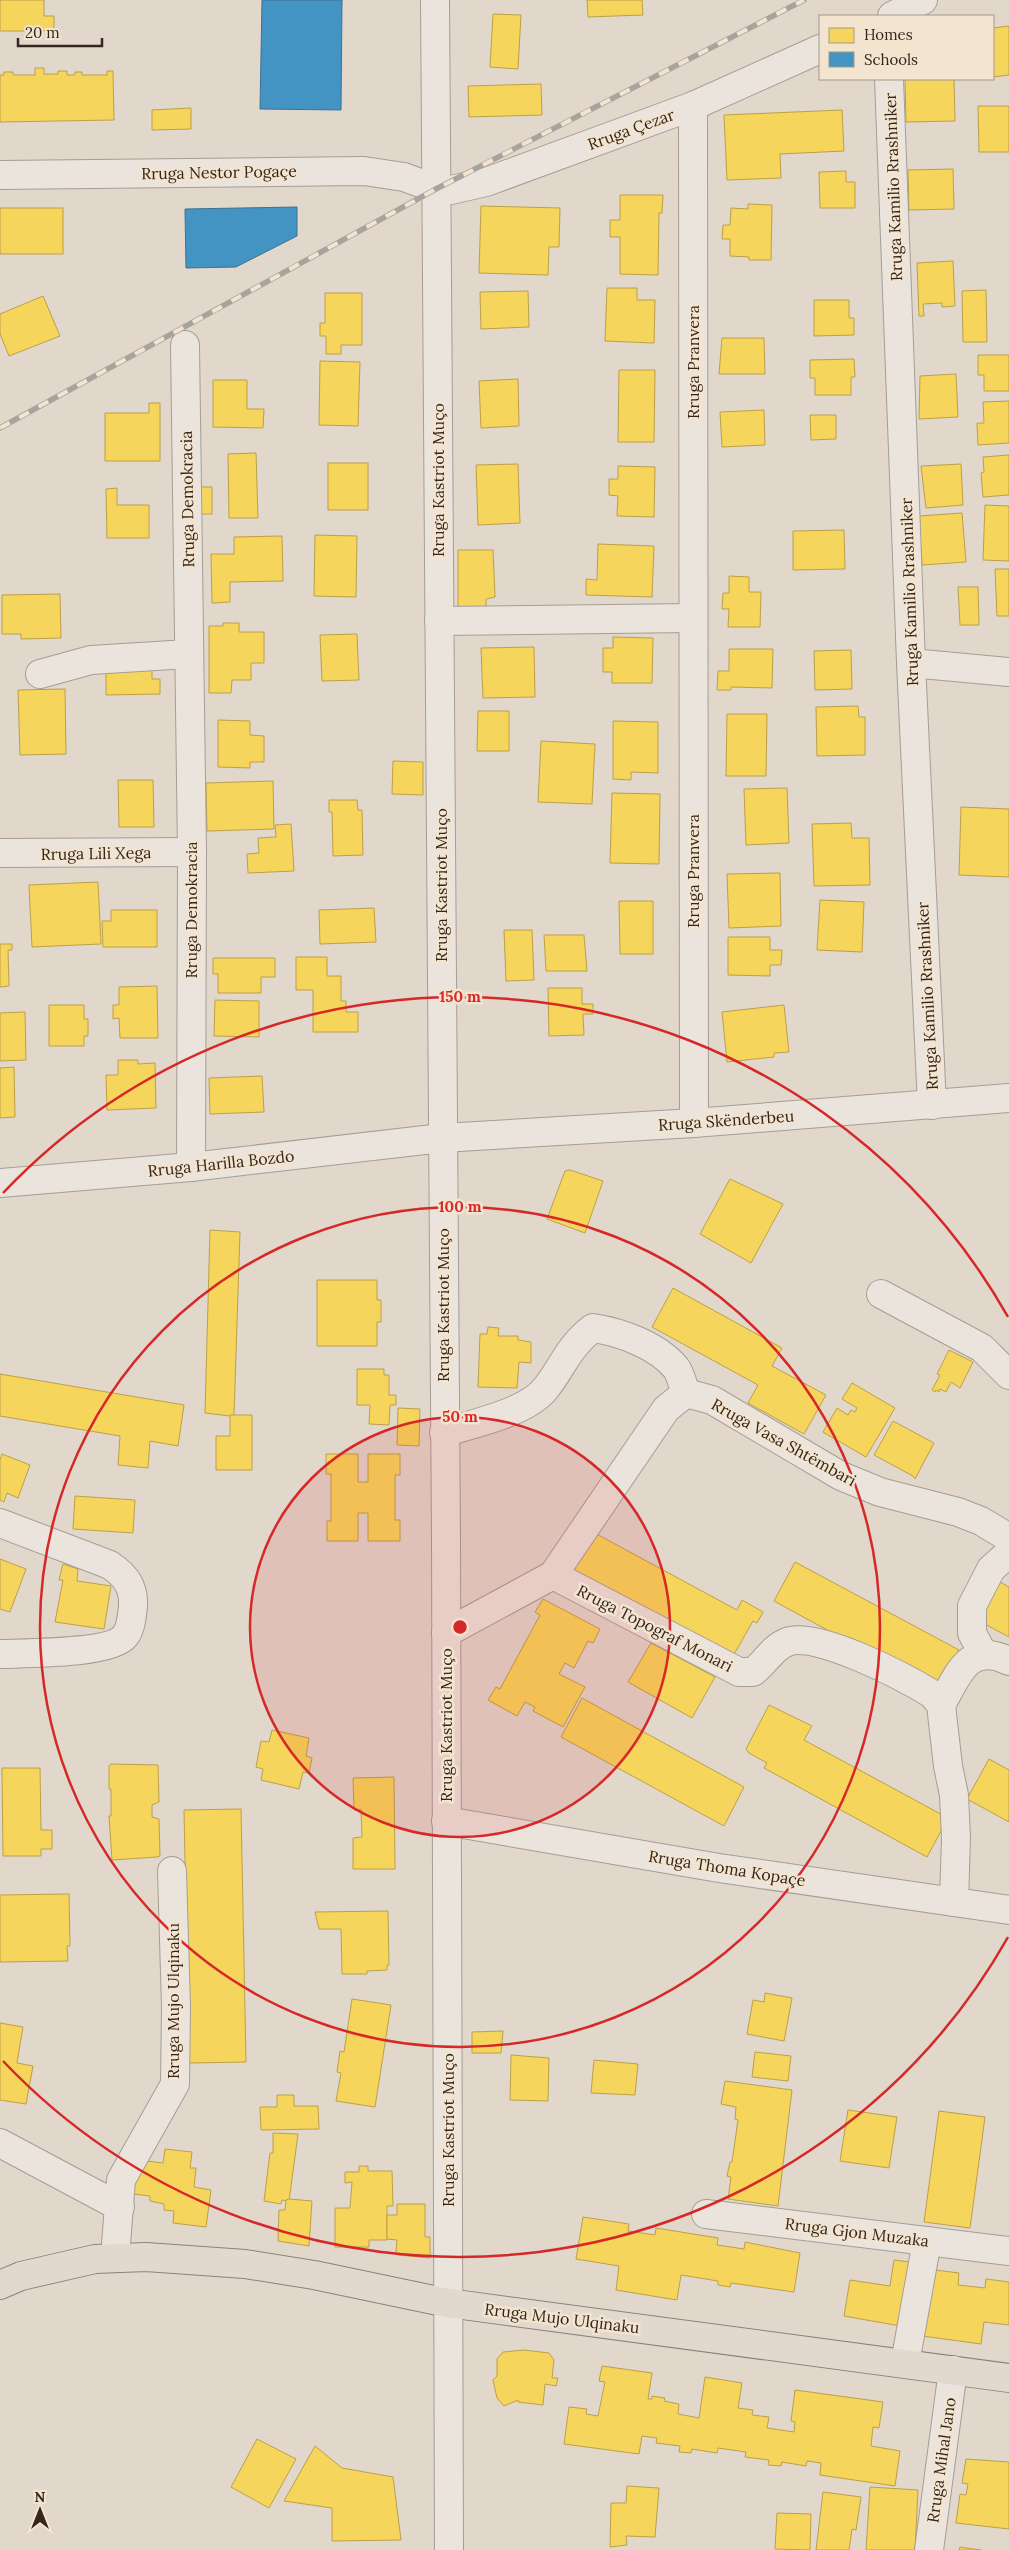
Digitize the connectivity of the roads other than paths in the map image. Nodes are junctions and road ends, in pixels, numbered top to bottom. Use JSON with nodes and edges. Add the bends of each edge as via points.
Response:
{"nodes":[{"id":1,"x":436,"y":0,"type":"edge"},
{"id":2,"x":922,"y":0,"type":"edge"},
{"id":3,"x":894,"y":15,"type":"edge"},
{"id":4,"x":819,"y":49,"type":"edge"},
{"id":5,"x":889,"y":80,"type":"edge"},
{"id":6,"x":693,"y":106,"type":"junction"},
{"id":7,"x":0,"y":175,"type":"edge"},
{"id":8,"x":436,"y":189,"type":"junction"},
{"id":9,"x":185,"y":345,"type":"dead end"},
{"id":10,"x":692,"y":618,"type":"junction"},
{"id":11,"x":439,"y":621,"type":"junction"},
{"id":12,"x":188,"y":654,"type":"junction"},
{"id":13,"x":911,"y":663,"type":"junction"},
{"id":14,"x":1009,"y":672,"type":"edge"},
{"id":15,"x":40,"y":674,"type":"dead end"},
{"id":16,"x":192,"y":852,"type":"junction"},
{"id":17,"x":0,"y":853,"type":"edge"},
{"id":18,"x":1009,"y":1098,"type":"edge"},
{"id":19,"x":932,"y":1105,"type":"junction"},
{"id":20,"x":694,"y":1123,"type":"junction"},
{"id":21,"x":442,"y":1138,"type":"junction"},
{"id":22,"x":191,"y":1167,"type":"junction"},
{"id":23,"x":0,"y":1184,"type":"edge"},
{"id":24,"x":881,"y":1294,"type":"dead end"},
{"id":25,"x":1009,"y":1375,"type":"edge"},
{"id":26,"x":686,"y":1393,"type":"junction"},
{"id":27,"x":444,"y":1433,"type":"junction"},
{"id":28,"x":0,"y":1522,"type":"edge"},
{"id":29,"x":1009,"y":1538,"type":"edge"},
{"id":30,"x":1009,"y":1553,"type":"edge"},
{"id":31,"x":553,"y":1575,"type":"junction"},
{"id":32,"x":446,"y":1633,"type":"junction"},
{"id":33,"x":0,"y":1654,"type":"edge"},
{"id":34,"x":983,"y":1654,"type":"junction"},
{"id":35,"x":1009,"y":1661,"type":"edge"},
{"id":36,"x":941,"y":1705,"type":"junction"},
{"id":37,"x":446,"y":1822,"type":"junction"},
{"id":38,"x":172,"y":1871,"type":"dead end"},
{"id":39,"x":954,"y":1902,"type":"junction"},
{"id":40,"x":1009,"y":1910,"type":"edge"},
{"id":41,"x":0,"y":2143,"type":"edge"},
{"id":42,"x":120,"y":2207,"type":"junction"},
{"id":43,"x":706,"y":2214,"type":"dead end"},
{"id":44,"x":927,"y":2241,"type":"junction"},
{"id":45,"x":1009,"y":2251,"type":"edge"},
{"id":46,"x":115,"y":2257,"type":"junction"},
{"id":47,"x":0,"y":2285,"type":"edge"},
{"id":48,"x":448,"y":2303,"type":"junction"},
{"id":49,"x":905,"y":2363,"type":"junction"},
{"id":50,"x":953,"y":2370,"type":"junction"},
{"id":51,"x":1009,"y":2378,"type":"edge"},
{"id":52,"x":449,"y":2550,"type":"edge"},
{"id":53,"x":929,"y":2550,"type":"edge"}],
"edges":[{"from":1,"to":8,"type":"street","name":"Rruga Kastriot Muço"},
{"from":2,"to":3,"type":"street"},
{"from":4,"to":6,"type":"street","name":"Rruga Çezar"},
{"from":5,"to":13,"type":"street","name":"Rruga Kamilio Rrashniker"},
{"from":6,"to":8,"type":"street","name":"Rruga Çezar","via":[[486,182],[451,190]]},
{"from":6,"to":10,"type":"street","name":"Rruga Pranvera"},
{"from":7,"to":8,"type":"street","name":"Rruga Nestor Pogaçe","via":[[364,171],[404,177]]},
{"from":8,"to":11,"type":"street","name":"Rruga Kastriot Muço"},
{"from":9,"to":12,"type":"street","name":"Rruga Demokracia"},
{"from":10,"to":11,"type":"street"},
{"from":10,"to":20,"type":"street","name":"Rruga Pranvera"},
{"from":11,"to":21,"type":"street","name":"Rruga Kastriot Muço"},
{"from":12,"to":15,"type":"street","via":[[91,660]]},
{"from":12,"to":16,"type":"street","name":"Rruga Demokracia"},
{"from":13,"to":14,"type":"street"},
{"from":13,"to":19,"type":"street","name":"Rruga Kamilio Rrashniker"},
{"from":16,"to":17,"type":"street","name":"Rruga Lili Xega"},
{"from":16,"to":22,"type":"street","name":"Rruga Demokracia"},
{"from":18,"to":19,"type":"street","name":"Rruga Skënderbeu"},
{"from":19,"to":20,"type":"street","name":"Rruga Skënderbeu"},
{"from":20,"to":21,"type":"street","name":"Rruga Skënderbeu"},
{"from":21,"to":22,"type":"street","name":"Rruga Harilla Bozdo"},
{"from":21,"to":27,"type":"street","name":"Rruga Kastriot Muço"},
{"from":22,"to":23,"type":"street","name":"Rruga Harilla Bozdo"},
{"from":24,"to":25,"type":"street","via":[[982,1348]]},
{"from":26,"to":27,"type":"street","via":[[677,1369],[661,1354],[614,1331],[593,1328],[577,1340],[545,1390],[524,1406]]},
{"from":26,"to":29,"type":"street","name":"Rruga Vasa Shtëmbari","via":[[712,1400],[841,1476],[880,1492],[958,1512]]},
{"from":26,"to":31,"type":"street","via":[[666,1409]]},
{"from":27,"to":32,"type":"street","name":"Rruga Kastriot Muço"},
{"from":28,"to":33,"type":"street","via":[[110,1565],[123,1574],[131,1586],[133,1605],[125,1636],[113,1644],[97,1648]]},
{"from":30,"to":34,"type":"street","via":[[991,1569],[972,1606],[972,1633]]},
{"from":31,"to":32,"type":"street"},
{"from":31,"to":36,"type":"street","name":"Rruga Topograf Monari","via":[[740,1672],[753,1672],[774,1650],[788,1642],[825,1644],[922,1688]]},
{"from":32,"to":37,"type":"street","name":"Rruga Kastriot Muço"},
{"from":34,"to":35,"type":"street"},
{"from":34,"to":36,"type":"street","via":[[970,1659]]},
{"from":36,"to":39,"type":"street","via":[[954,1795]]},
{"from":37,"to":39,"type":"street","name":"Rruga Thoma Kopaçe","via":[[590,1848]]},
{"from":37,"to":48,"type":"street","name":"Rruga Kastriot Muço"},
{"from":38,"to":42,"type":"street","name":"Rruga Mujo Ulqinaku","via":[[176,2084],[120,2180]]},
{"from":39,"to":40,"type":"street","name":"Rruga Thoma Kopaçe"},
{"from":41,"to":42,"type":"street"},
{"from":42,"to":46,"type":"street","name":"Rruga Mujo Ulqinaku"},
{"from":43,"to":44,"type":"street","name":"Rruga Gjon Muzaka"},
{"from":44,"to":45,"type":"street","name":"Rruga Gjon Muzaka"},
{"from":44,"to":49,"type":"street"},
{"from":46,"to":47,"type":"main road","name":"Rruga Mujo Ulqinaku","via":[[73,2262],[20,2276]]},
{"from":46,"to":48,"type":"main road","name":"Rruga Mujo Ulqinaku","via":[[245,2264]]},
{"from":48,"to":49,"type":"main road","name":"Rruga Mujo Ulqinaku"},
{"from":48,"to":52,"type":"street","name":"Rruga Kastriot Muço"},
{"from":49,"to":50,"type":"main road","name":"Rruga Mujo Ulqinaku"},
{"from":50,"to":51,"type":"main road","name":"Rruga Mujo Ulqinaku"},
{"from":50,"to":53,"type":"street","name":"Rruga Mihal Jano"}]}
